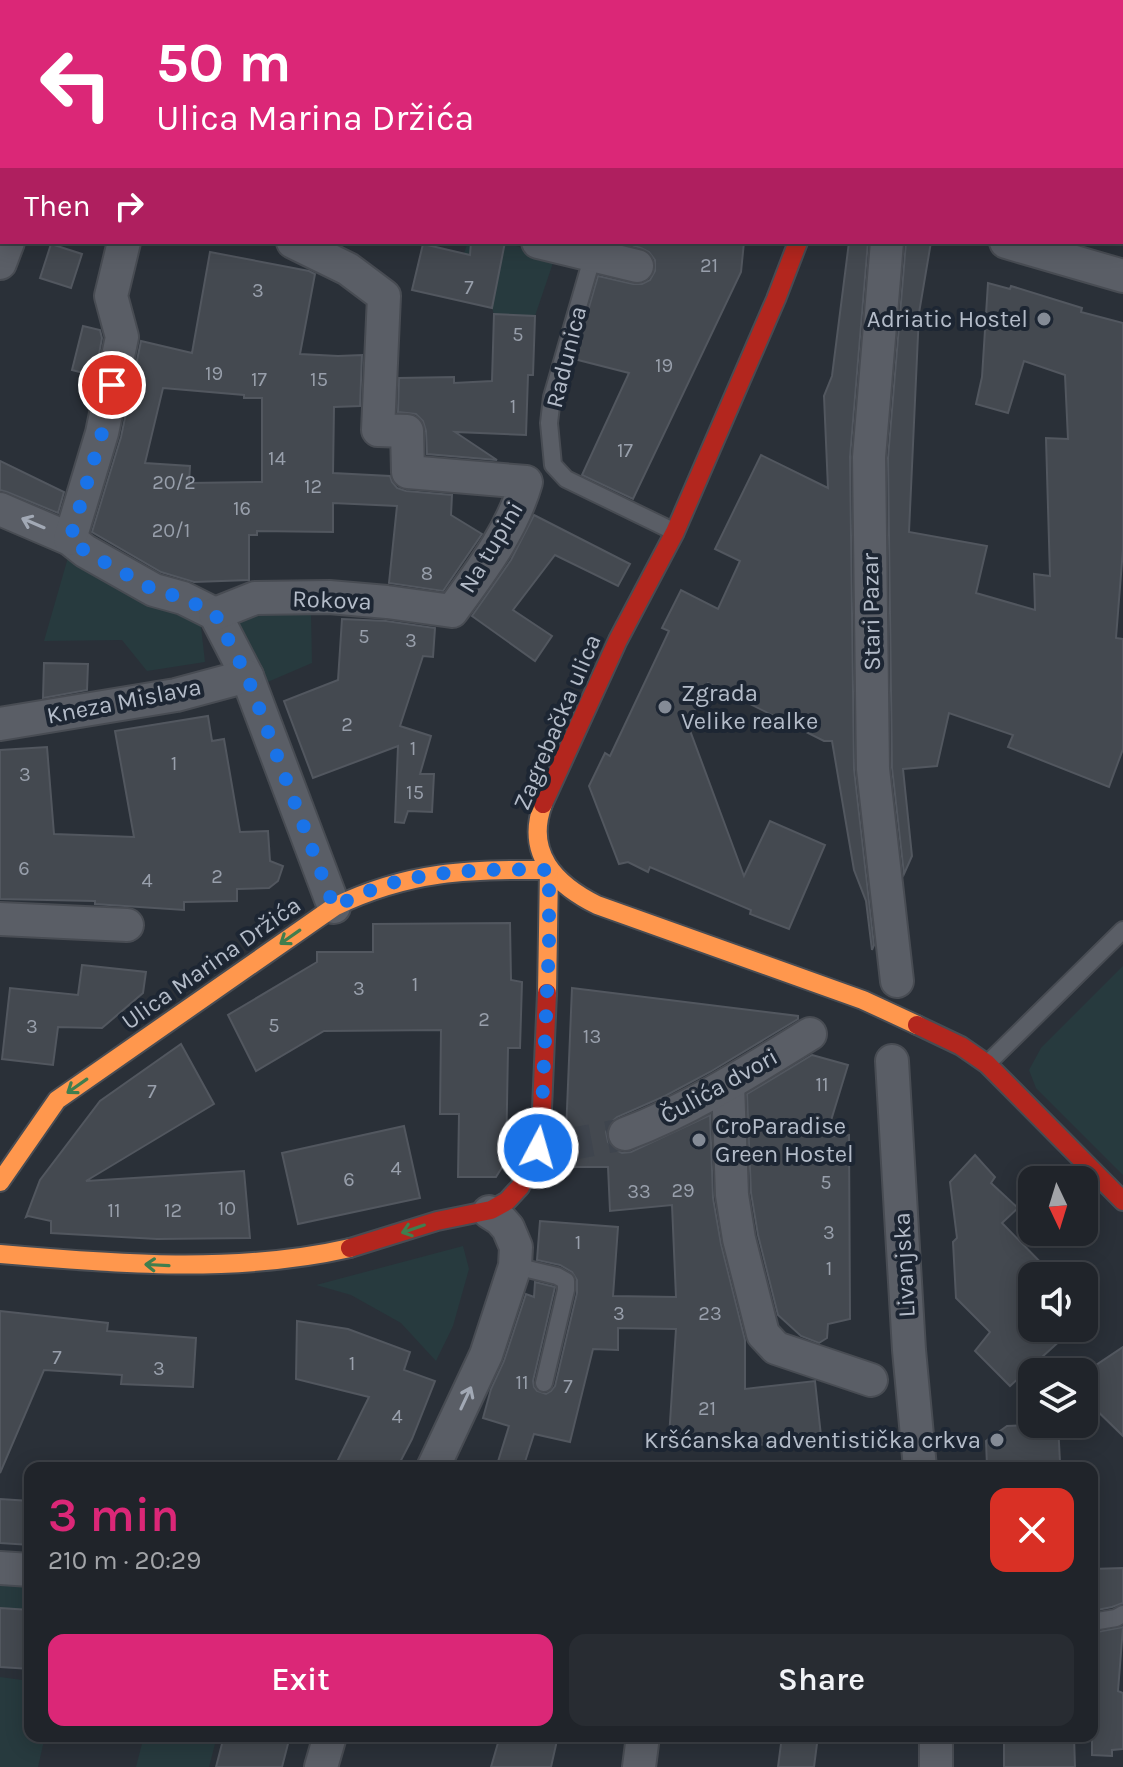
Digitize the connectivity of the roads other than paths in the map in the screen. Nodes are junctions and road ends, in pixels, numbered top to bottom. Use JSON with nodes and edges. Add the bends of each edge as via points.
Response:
{"nodes":[{"id":1,"x":7,"y":244,"type":"edge"},
{"id":2,"x":124,"y":244,"type":"edge"},
{"id":3,"x":297,"y":244,"type":"edge"},
{"id":4,"x":546,"y":244,"type":"edge"},
{"id":5,"x":797,"y":244,"type":"edge"},
{"id":6,"x":887,"y":244,"type":"edge"},
{"id":7,"x":1013,"y":244,"type":"edge"},
{"id":8,"x":593,"y":255,"type":"junction"},
{"id":9,"x":0,"y":263,"type":"edge"},
{"id":10,"x":637,"y":266,"type":"dead end"},
{"id":11,"x":1123,"y":276,"type":"edge"},
{"id":12,"x":0,"y":509,"type":"edge"},
{"id":13,"x":675,"y":532,"type":"junction"},
{"id":14,"x":70,"y":539,"type":"junction"},
{"id":15,"x":452,"y":611,"type":"joint"},
{"id":16,"x":215,"y":614,"type":"junction"},
{"id":17,"x":247,"y":676,"type":"junction"},
{"id":18,"x":0,"y":724,"type":"edge"},
{"id":19,"x":549,"y":870,"type":"junction"},
{"id":20,"x":334,"y":907,"type":"junction"},
{"id":21,"x":0,"y":919,"type":"edge"},
{"id":22,"x":127,"y":925,"type":"dead end"},
{"id":23,"x":1123,"y":930,"type":"edge"},
{"id":24,"x":897,"y":981,"type":"dead end"},
{"id":25,"x":810,"y":1034,"type":"dead end"},
{"id":26,"x":892,"y":1061,"type":"dead end"},
{"id":27,"x":987,"y":1064,"type":"junction"},
{"id":28,"x":728,"y":1084,"type":"junction"},
{"id":29,"x":625,"y":1134,"type":"tunnel mouth"},
{"id":30,"x":0,"y":1182,"type":"edge"},
{"id":31,"x":1123,"y":1201,"type":"edge"},
{"id":32,"x":489,"y":1212,"type":"junction"},
{"id":33,"x":0,"y":1254,"type":"edge"},
{"id":34,"x":515,"y":1266,"type":"junction"},
{"id":35,"x":871,"y":1380,"type":"dead end"},
{"id":36,"x":544,"y":1383,"type":"dead end"},
{"id":37,"x":436,"y":1462,"type":"edge"},
{"id":38,"x":919,"y":1462,"type":"edge"},
{"id":39,"x":0,"y":1568,"type":"edge"},
{"id":40,"x":24,"y":1570,"type":"edge"},
{"id":41,"x":1123,"y":1614,"type":"edge"},
{"id":42,"x":1098,"y":1621,"type":"edge"},
{"id":43,"x":328,"y":1742,"type":"edge"},
{"id":44,"x":642,"y":1742,"type":"edge"},
{"id":45,"x":936,"y":1742,"type":"edge"},
{"id":46,"x":321,"y":1767,"type":"edge"},
{"id":47,"x":639,"y":1767,"type":"edge"},
{"id":48,"x":936,"y":1767,"type":"edge"}],
"edges":[{"from":1,"to":9,"type":"street"},
{"from":2,"to":14,"type":"street","via":[[111,296],[122,337],[102,433]]},
{"from":3,"to":15,"type":"street","name":"Na tupini","via":[[348,269],[384,296],[378,430],[407,431],[408,472],[526,482],[489,559]]},
{"from":4,"to":8,"type":"street"},
{"from":5,"to":13,"type":"street","name":"Zagrebačka ulica"},
{"from":6,"to":24,"type":"street","name":"Stari Pazar","via":[[869,457],[873,769]]},
{"from":7,"to":11,"type":"street"},
{"from":8,"to":10,"type":"street"},
{"from":8,"to":13,"type":"lane","name":"Radunica","via":[[552,397],[553,465],[566,479]]},
{"from":14,"to":12,"type":"street","one_way":true},
{"from":13,"to":19,"type":"street","name":"Zagrebačka ulica","via":[[541,807],[537,839]]},
{"from":14,"to":16,"type":"street","via":[[154,590]]},
{"from":15,"to":16,"type":"street","name":"Rokova","via":[[329,597],[255,598]]},
{"from":16,"to":17,"type":"street"},
{"from":17,"to":18,"type":"street","name":"Kneza Mislava","via":[[176,695]]},
{"from":17,"to":20,"type":"street"},
{"from":19,"to":20,"type":"street","name":"Ulica Marina Držića","via":[[447,872],[402,880]]},
{"from":19,"to":27,"type":"street","via":[[597,905],[863,1000],[947,1038]]},
{"from":19,"to":32,"type":"street","via":[[541,1132],[549,1147],[521,1187]]},
{"from":20,"to":30,"type":"street","name":"Ulica Marina Držića","one_way":true,"via":[[57,1100]]},
{"from":21,"to":22,"type":"street"},
{"from":23,"to":27,"type":"lane"},
{"from":25,"to":28,"type":"street","name":"Čulića dvori"},
{"from":26,"to":38,"type":"street","name":"Livanjska"},
{"from":27,"to":31,"type":"street"},
{"from":28,"to":29,"type":"street","name":"Čulića dvori"},
{"from":28,"to":35,"type":"street","via":[[732,1195],[763,1334],[776,1348]]},
{"from":32,"to":33,"type":"street","one_way":true,"via":[[290,1259],[167,1265]]},
{"from":32,"to":34,"type":"street","via":[[508,1228],[516,1247]]},
{"from":34,"to":36,"type":"lane","via":[[566,1281]]},
{"from":37,"to":34,"type":"street","one_way":true,"via":[[486,1355]]},
{"from":39,"to":40,"type":"street"},
{"from":41,"to":42,"type":"lane"},
{"from":43,"to":46,"type":"street"},
{"from":44,"to":47,"type":"street"},
{"from":45,"to":48,"type":"street"}]}
